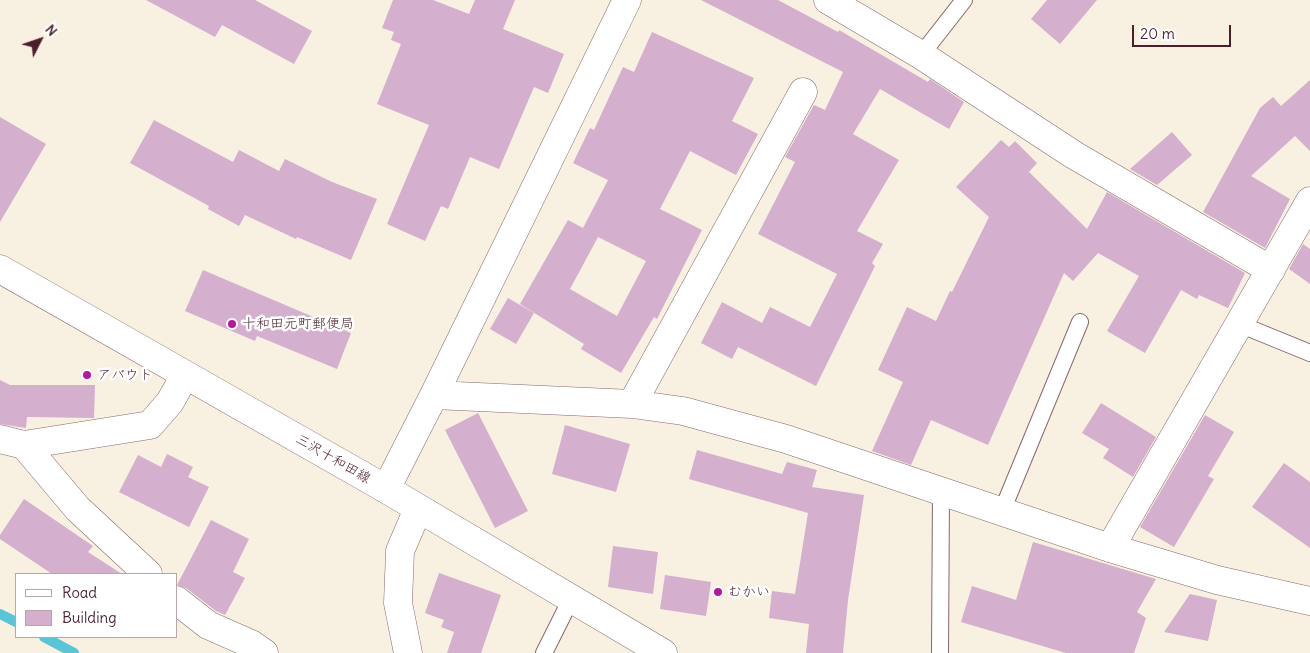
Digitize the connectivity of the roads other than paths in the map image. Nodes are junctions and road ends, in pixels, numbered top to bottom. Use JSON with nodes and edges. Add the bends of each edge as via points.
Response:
{"nodes":[{"id":1,"x":627,"y":0,"type":"edge"},
{"id":2,"x":828,"y":0,"type":"edge"},
{"id":3,"x":964,"y":0,"type":"edge"},
{"id":4,"x":921,"y":55,"type":"junction"},
{"id":5,"x":803,"y":92,"type":"dead end"},
{"id":6,"x":1310,"y":201,"type":"edge"},
{"id":7,"x":0,"y":269,"type":"edge"},
{"id":8,"x":1271,"y":270,"type":"junction"},
{"id":9,"x":1080,"y":322,"type":"dead end"},
{"id":10,"x":1239,"y":324,"type":"junction"},
{"id":11,"x":1310,"y":353,"type":"edge"},
{"id":12,"x":185,"y":375,"type":"junction"},
{"id":13,"x":434,"y":395,"type":"junction"},
{"id":14,"x":632,"y":404,"type":"junction"},
{"id":15,"x":12,"y":442,"type":"edge"},
{"id":16,"x":386,"y":489,"type":"junction"},
{"id":17,"x":941,"y":491,"type":"junction"},
{"id":18,"x":418,"y":509,"type":"junction"},
{"id":19,"x":1002,"y":511,"type":"junction"},
{"id":20,"x":1110,"y":548,"type":"junction"},
{"id":21,"x":147,"y":573,"type":"edge"},
{"id":22,"x":571,"y":600,"type":"junction"},
{"id":23,"x":1310,"y":601,"type":"edge"},
{"id":24,"x":178,"y":602,"type":"edge"},
{"id":25,"x":264,"y":653,"type":"edge"},
{"id":26,"x":408,"y":653,"type":"edge"},
{"id":27,"x":544,"y":653,"type":"edge"},
{"id":28,"x":663,"y":653,"type":"edge"},
{"id":29,"x":940,"y":653,"type":"edge"}],
"edges":[{"from":1,"to":13,"type":"street"},
{"from":2,"to":4,"type":"street"},
{"from":3,"to":4,"type":"lane"},
{"from":4,"to":8,"type":"street","via":[[1074,155]]},
{"from":5,"to":14,"type":"street"},
{"from":6,"to":8,"type":"street"},
{"from":7,"to":12,"type":"street","name":"三沢十和田線"},
{"from":8,"to":10,"type":"street"},
{"from":9,"to":19,"type":"lane"},
{"from":10,"to":11,"type":"lane"},
{"from":10,"to":20,"type":"street"},
{"from":12,"to":15,"type":"street","via":[[170,402],[150,425]]},
{"from":12,"to":16,"type":"street","name":"三沢十和田線"},
{"from":13,"to":14,"type":"street"},
{"from":13,"to":16,"type":"street"},
{"from":14,"to":17,"type":"street","via":[[683,412],[786,439]]},
{"from":15,"to":21,"type":"street"},
{"from":16,"to":18,"type":"street","name":"三沢十和田線"},
{"from":17,"to":19,"type":"street"},
{"from":17,"to":29,"type":"lane"},
{"from":18,"to":22,"type":"street","name":"三沢十和田線"},
{"from":18,"to":26,"type":"street","via":[[400,551],[398,603]]},
{"from":19,"to":20,"type":"street"},
{"from":20,"to":23,"type":"street","via":[[1217,580]]},
{"from":22,"to":27,"type":"lane"},
{"from":22,"to":28,"type":"street","name":"三沢十和田線"},
{"from":24,"to":25,"type":"street","via":[[208,625],[252,644]]}]}
